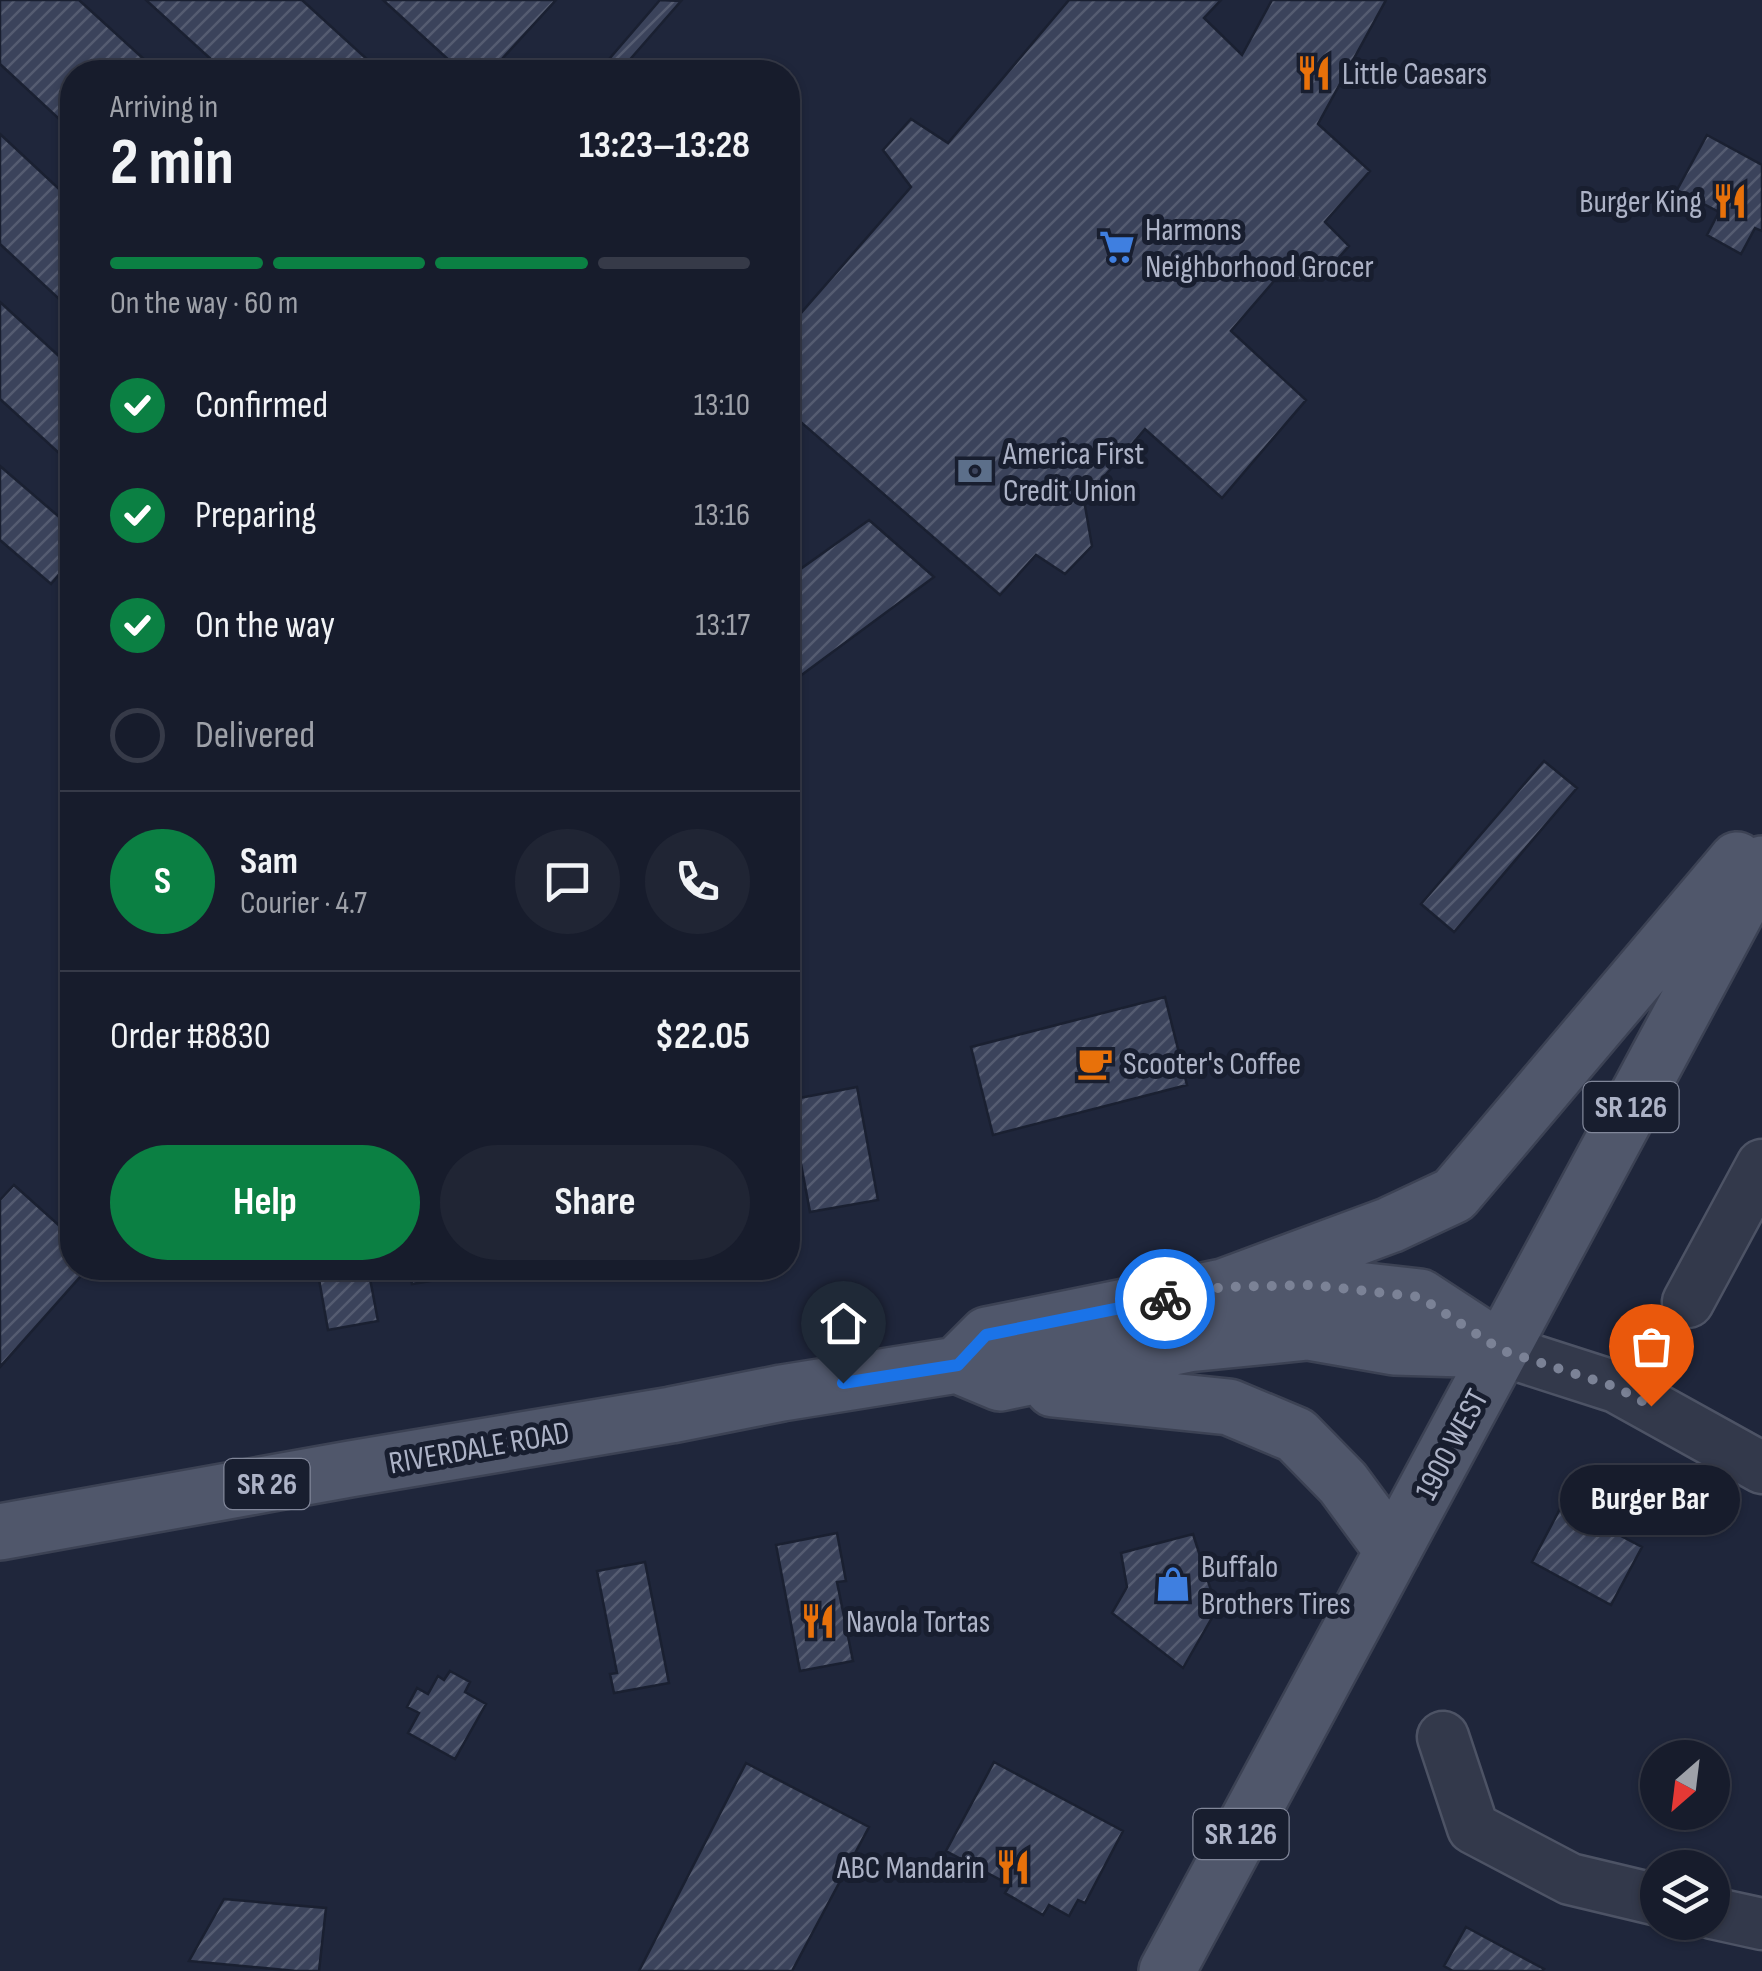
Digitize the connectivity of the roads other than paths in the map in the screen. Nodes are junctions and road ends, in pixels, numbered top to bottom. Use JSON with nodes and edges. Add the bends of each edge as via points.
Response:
{"nodes":[{"id":1,"x":1762,"y":831,"type":"edge"},
{"id":2,"x":1762,"y":864,"type":"edge"},
{"id":3,"x":1762,"y":1165,"type":"edge"},
{"id":4,"x":1223,"y":1287,"type":"junction"},
{"id":5,"x":1688,"y":1302,"type":"dead end"},
{"id":6,"x":1501,"y":1350,"type":"junction"},
{"id":7,"x":979,"y":1374,"type":"junction"},
{"id":8,"x":1762,"y":1468,"type":"edge"},
{"id":9,"x":0,"y":1532,"type":"edge"},
{"id":10,"x":1393,"y":1552,"type":"junction"},
{"id":11,"x":1443,"y":1737,"type":"dead end"},
{"id":12,"x":1640,"y":1896,"type":"edge"},
{"id":13,"x":1730,"y":1917,"type":"edge"},
{"id":14,"x":1762,"y":1924,"type":"edge"},
{"id":15,"x":1168,"y":1971,"type":"edge"}],
"edges":[{"from":1,"to":4,"type":"main road","via":[[1454,1194]]},
{"from":2,"to":6,"type":"main road","name":"1900 WEST","number":"SR 126"},
{"from":3,"to":5,"type":"street"},
{"from":4,"to":6,"type":"main road","via":[[1313,1285],[1420,1297]]},
{"from":4,"to":7,"type":"main road","via":[[986,1335]]},
{"from":6,"to":7,"type":"main road","name":"RIVERDALE ROAD","number":"SR 26","via":[[1394,1347],[1308,1332]]},
{"from":6,"to":8,"type":"street","via":[[1616,1387]]},
{"from":6,"to":10,"type":"main road","name":"1900 WEST","number":"SR 126"},
{"from":7,"to":9,"type":"main road","name":"RIVERDALE ROAD","number":"SR 26","via":[[782,1393]]},
{"from":7,"to":10,"type":"main road","via":[[1229,1407],[1296,1435],[1343,1483]]},
{"from":10,"to":15,"type":"main road","name":"1900 WEST","number":"SR 126"},
{"from":11,"to":12,"type":"street","via":[[1474,1828],[1570,1879]]},
{"from":13,"to":14,"type":"street"}]}
